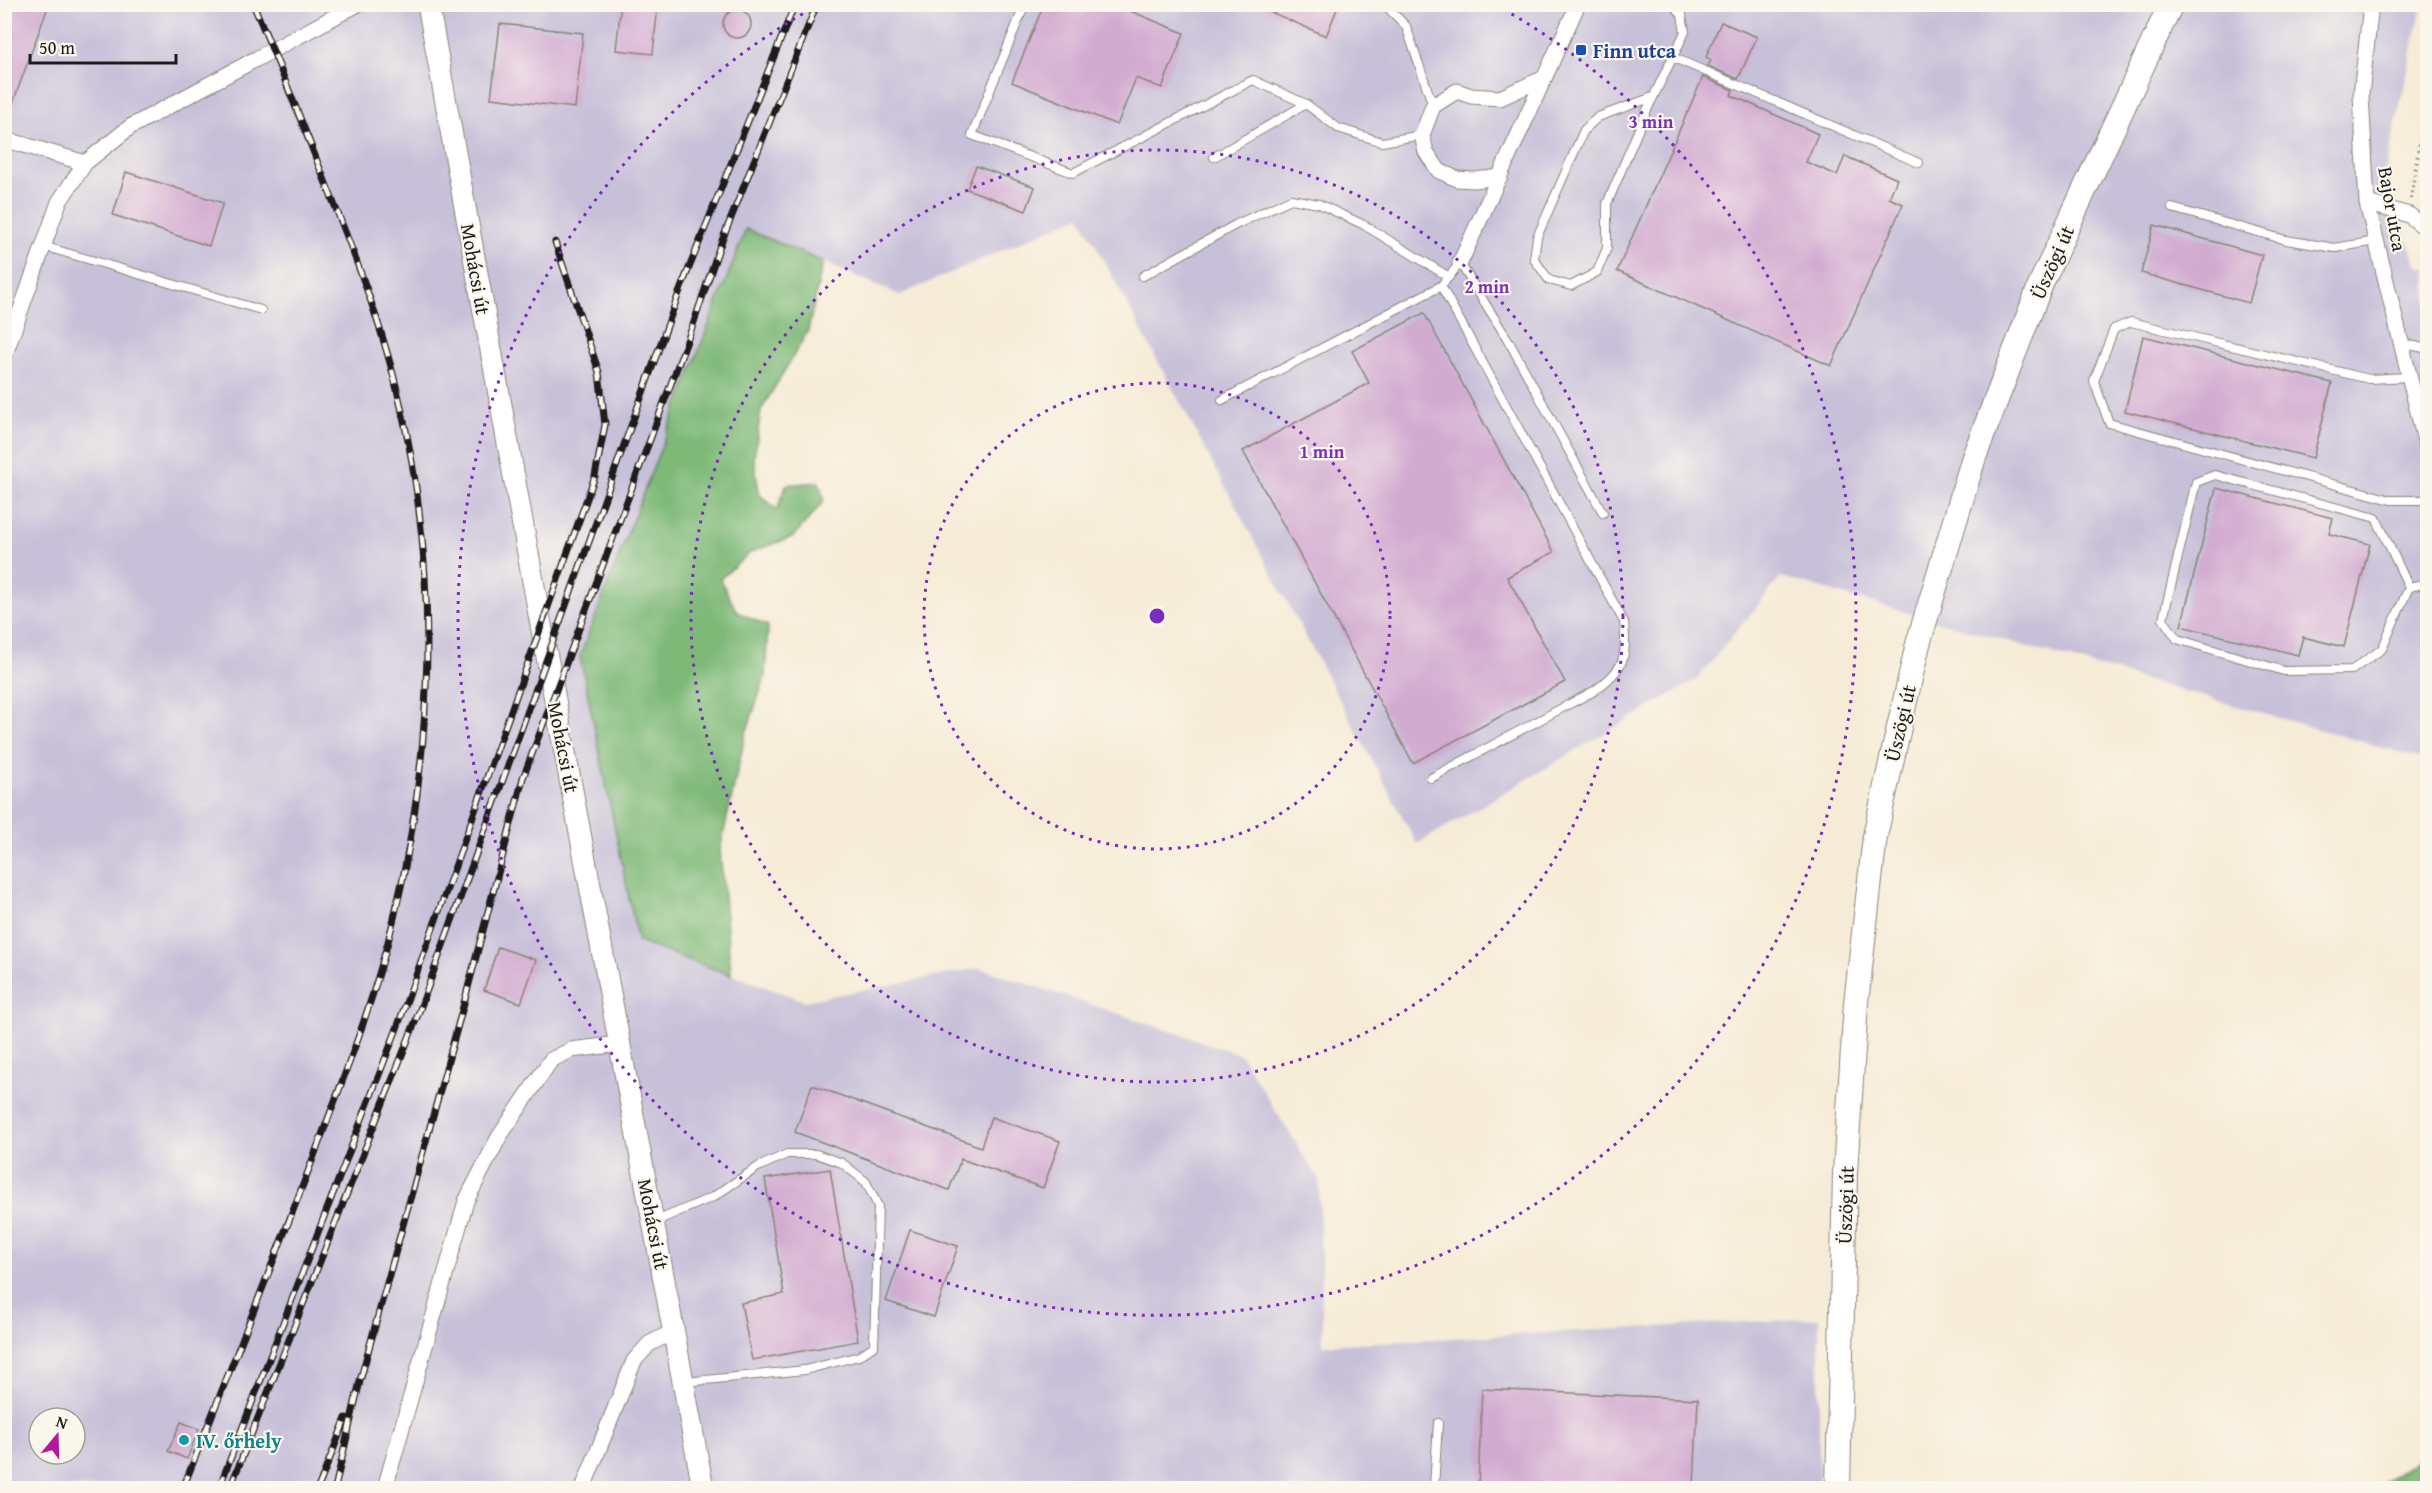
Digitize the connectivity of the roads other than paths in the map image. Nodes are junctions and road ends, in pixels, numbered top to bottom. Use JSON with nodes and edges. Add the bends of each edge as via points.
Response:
{"nodes":[{"id":1,"x":358,"y":4,"type":"edge"},
{"id":2,"x":429,"y":4,"type":"edge"},
{"id":3,"x":1025,"y":4,"type":"edge"},
{"id":4,"x":1384,"y":4,"type":"edge"},
{"id":5,"x":1578,"y":4,"type":"edge"},
{"id":6,"x":1673,"y":4,"type":"edge"},
{"id":7,"x":2171,"y":4,"type":"edge"},
{"id":8,"x":2371,"y":4,"type":"edge"},
{"id":9,"x":1672,"y":57,"type":"junction"},
{"id":10,"x":1544,"y":78,"type":"junction"},
{"id":11,"x":1653,"y":97,"type":"junction"},
{"id":12,"x":1306,"y":104,"type":"junction"},
{"id":13,"x":1433,"y":106,"type":"junction"},
{"id":14,"x":1422,"y":135,"type":"junction"},
{"id":15,"x":4,"y":139,"type":"edge"},
{"id":16,"x":1214,"y":157,"type":"dead end"},
{"id":17,"x":1918,"y":163,"type":"dead end"},
{"id":18,"x":85,"y":164,"type":"junction"},
{"id":19,"x":1500,"y":177,"type":"junction"},
{"id":20,"x":2367,"y":203,"type":"junction"},
{"id":21,"x":2172,"y":208,"type":"dead end"},
{"id":22,"x":2427,"y":230,"type":"edge"},
{"id":23,"x":2376,"y":241,"type":"junction"},
{"id":24,"x":43,"y":246,"type":"junction"},
{"id":25,"x":1460,"y":263,"type":"junction"},
{"id":26,"x":1143,"y":276,"type":"dead end"},
{"id":27,"x":1449,"y":277,"type":"junction"},
{"id":28,"x":1441,"y":286,"type":"junction"},
{"id":29,"x":261,"y":310,"type":"dead end"},
{"id":30,"x":2401,"y":343,"type":"junction"},
{"id":31,"x":2427,"y":349,"type":"edge"},
{"id":32,"x":4,"y":357,"type":"edge"},
{"id":33,"x":2409,"y":377,"type":"junction"},
{"id":34,"x":1222,"y":400,"type":"dead end"},
{"id":35,"x":2427,"y":453,"type":"edge"},
{"id":36,"x":2427,"y":500,"type":"edge"},
{"id":37,"x":1603,"y":513,"type":"dead end"},
{"id":38,"x":2427,"y":584,"type":"edge"},
{"id":39,"x":2409,"y":587,"type":"junction"},
{"id":40,"x":1431,"y":778,"type":"dead end"},
{"id":41,"x":620,"y":1044,"type":"junction"},
{"id":42,"x":654,"y":1222,"type":"junction"},
{"id":43,"x":674,"y":1331,"type":"junction"},
{"id":44,"x":683,"y":1383,"type":"junction"},
{"id":45,"x":1438,"y":1423,"type":"dead end"},
{"id":46,"x":385,"y":1488,"type":"edge"},
{"id":47,"x":583,"y":1488,"type":"edge"},
{"id":48,"x":703,"y":1488,"type":"edge"},
{"id":49,"x":1434,"y":1488,"type":"edge"},
{"id":50,"x":1838,"y":1488,"type":"edge"}],
"edges":[{"from":1,"to":18,"type":"street","via":[[130,128]]},
{"from":2,"to":41,"type":"main road","name":"Mohácsi út"},
{"from":3,"to":12,"type":"lane","via":[[972,135],[1073,173],[1253,80]]},
{"from":4,"to":13,"type":"lane","via":[[1406,26]]},
{"from":5,"to":10,"type":"street"},
{"from":6,"to":9,"type":"lane","via":[[1682,15],[1685,32]]},
{"from":7,"to":50,"type":"main road","name":"Üszögi út","via":[[2042,281],[1974,457],[1918,644],[1899,724],[1875,836],[1856,1003],[1845,1173]]},
{"from":8,"to":20,"type":"street","name":"Bajor utca","via":[[2361,95]]},
{"from":9,"to":11,"type":"lane"},
{"from":9,"to":17,"type":"lane"},
{"from":10,"to":13,"type":"street","via":[[1500,98],[1457,91]]},
{"from":10,"to":19,"type":"street"},
{"from":11,"to":11,"type":"lane","via":[[1607,204],[1607,248],[1597,272],[1571,286],[1549,280],[1534,259],[1536,237],[1584,130],[1598,117]]},
{"from":12,"to":14,"type":"lane","via":[[1338,128],[1382,142]]},
{"from":12,"to":16,"type":"lane"},
{"from":13,"to":14,"type":"street"},
{"from":14,"to":19,"type":"street","via":[[1426,152],[1439,171],[1457,179]]},
{"from":15,"to":18,"type":"street"},
{"from":18,"to":24,"type":"street","via":[[59,202]]},
{"from":19,"to":25,"type":"street"},
{"from":20,"to":22,"type":"street","via":[[2409,215]]},
{"from":20,"to":23,"type":"street","name":"Bajor utca"},
{"from":21,"to":23,"type":"lane","via":[[2286,240],[2335,248]]},
{"from":23,"to":30,"type":"street","name":"Bajor utca"},
{"from":24,"to":29,"type":"lane"},
{"from":24,"to":32,"type":"street"},
{"from":25,"to":27,"type":"lane"},
{"from":25,"to":37,"type":"lane","via":[[1508,340]]},
{"from":26,"to":27,"type":"lane","via":[[1291,199],[1319,204],[1364,225]]},
{"from":27,"to":28,"type":"lane"},
{"from":28,"to":34,"type":"lane"},
{"from":28,"to":40,"type":"lane","via":[[1624,622],[1626,641],[1615,676],[1594,692]]},
{"from":30,"to":31,"type":"lane"},
{"from":30,"to":33,"type":"street","name":"Bajor utca"},
{"from":33,"to":35,"type":"street","name":"Bajor utca"},
{"from":33,"to":36,"type":"lane","via":[[2369,379],[2131,322],[2114,329],[2094,381],[2109,423],[2391,500]]},
{"from":38,"to":39,"type":"lane"},
{"from":39,"to":39,"type":"lane","via":[[2376,518],[2215,475],[2196,482],[2163,620],[2177,639],[2284,671],[2352,670],[2382,649]]},
{"from":41,"to":42,"type":"main road","name":"Mohácsi út"},
{"from":41,"to":46,"type":"street","via":[[571,1050],[551,1060],[499,1137],[466,1201]]},
{"from":42,"to":43,"type":"main road","name":"Mohácsi út"},
{"from":42,"to":44,"type":"lane","via":[[713,1197],[758,1167],[787,1154],[816,1154],[842,1162],[866,1182],[878,1206],[874,1346],[859,1356],[805,1370]]},
{"from":43,"to":44,"type":"main road","name":"Mohácsi út"},
{"from":43,"to":47,"type":"street","via":[[649,1344],[634,1361]]},
{"from":44,"to":48,"type":"main road","name":"Mohácsi út"},
{"from":45,"to":49,"type":"lane"}]}
